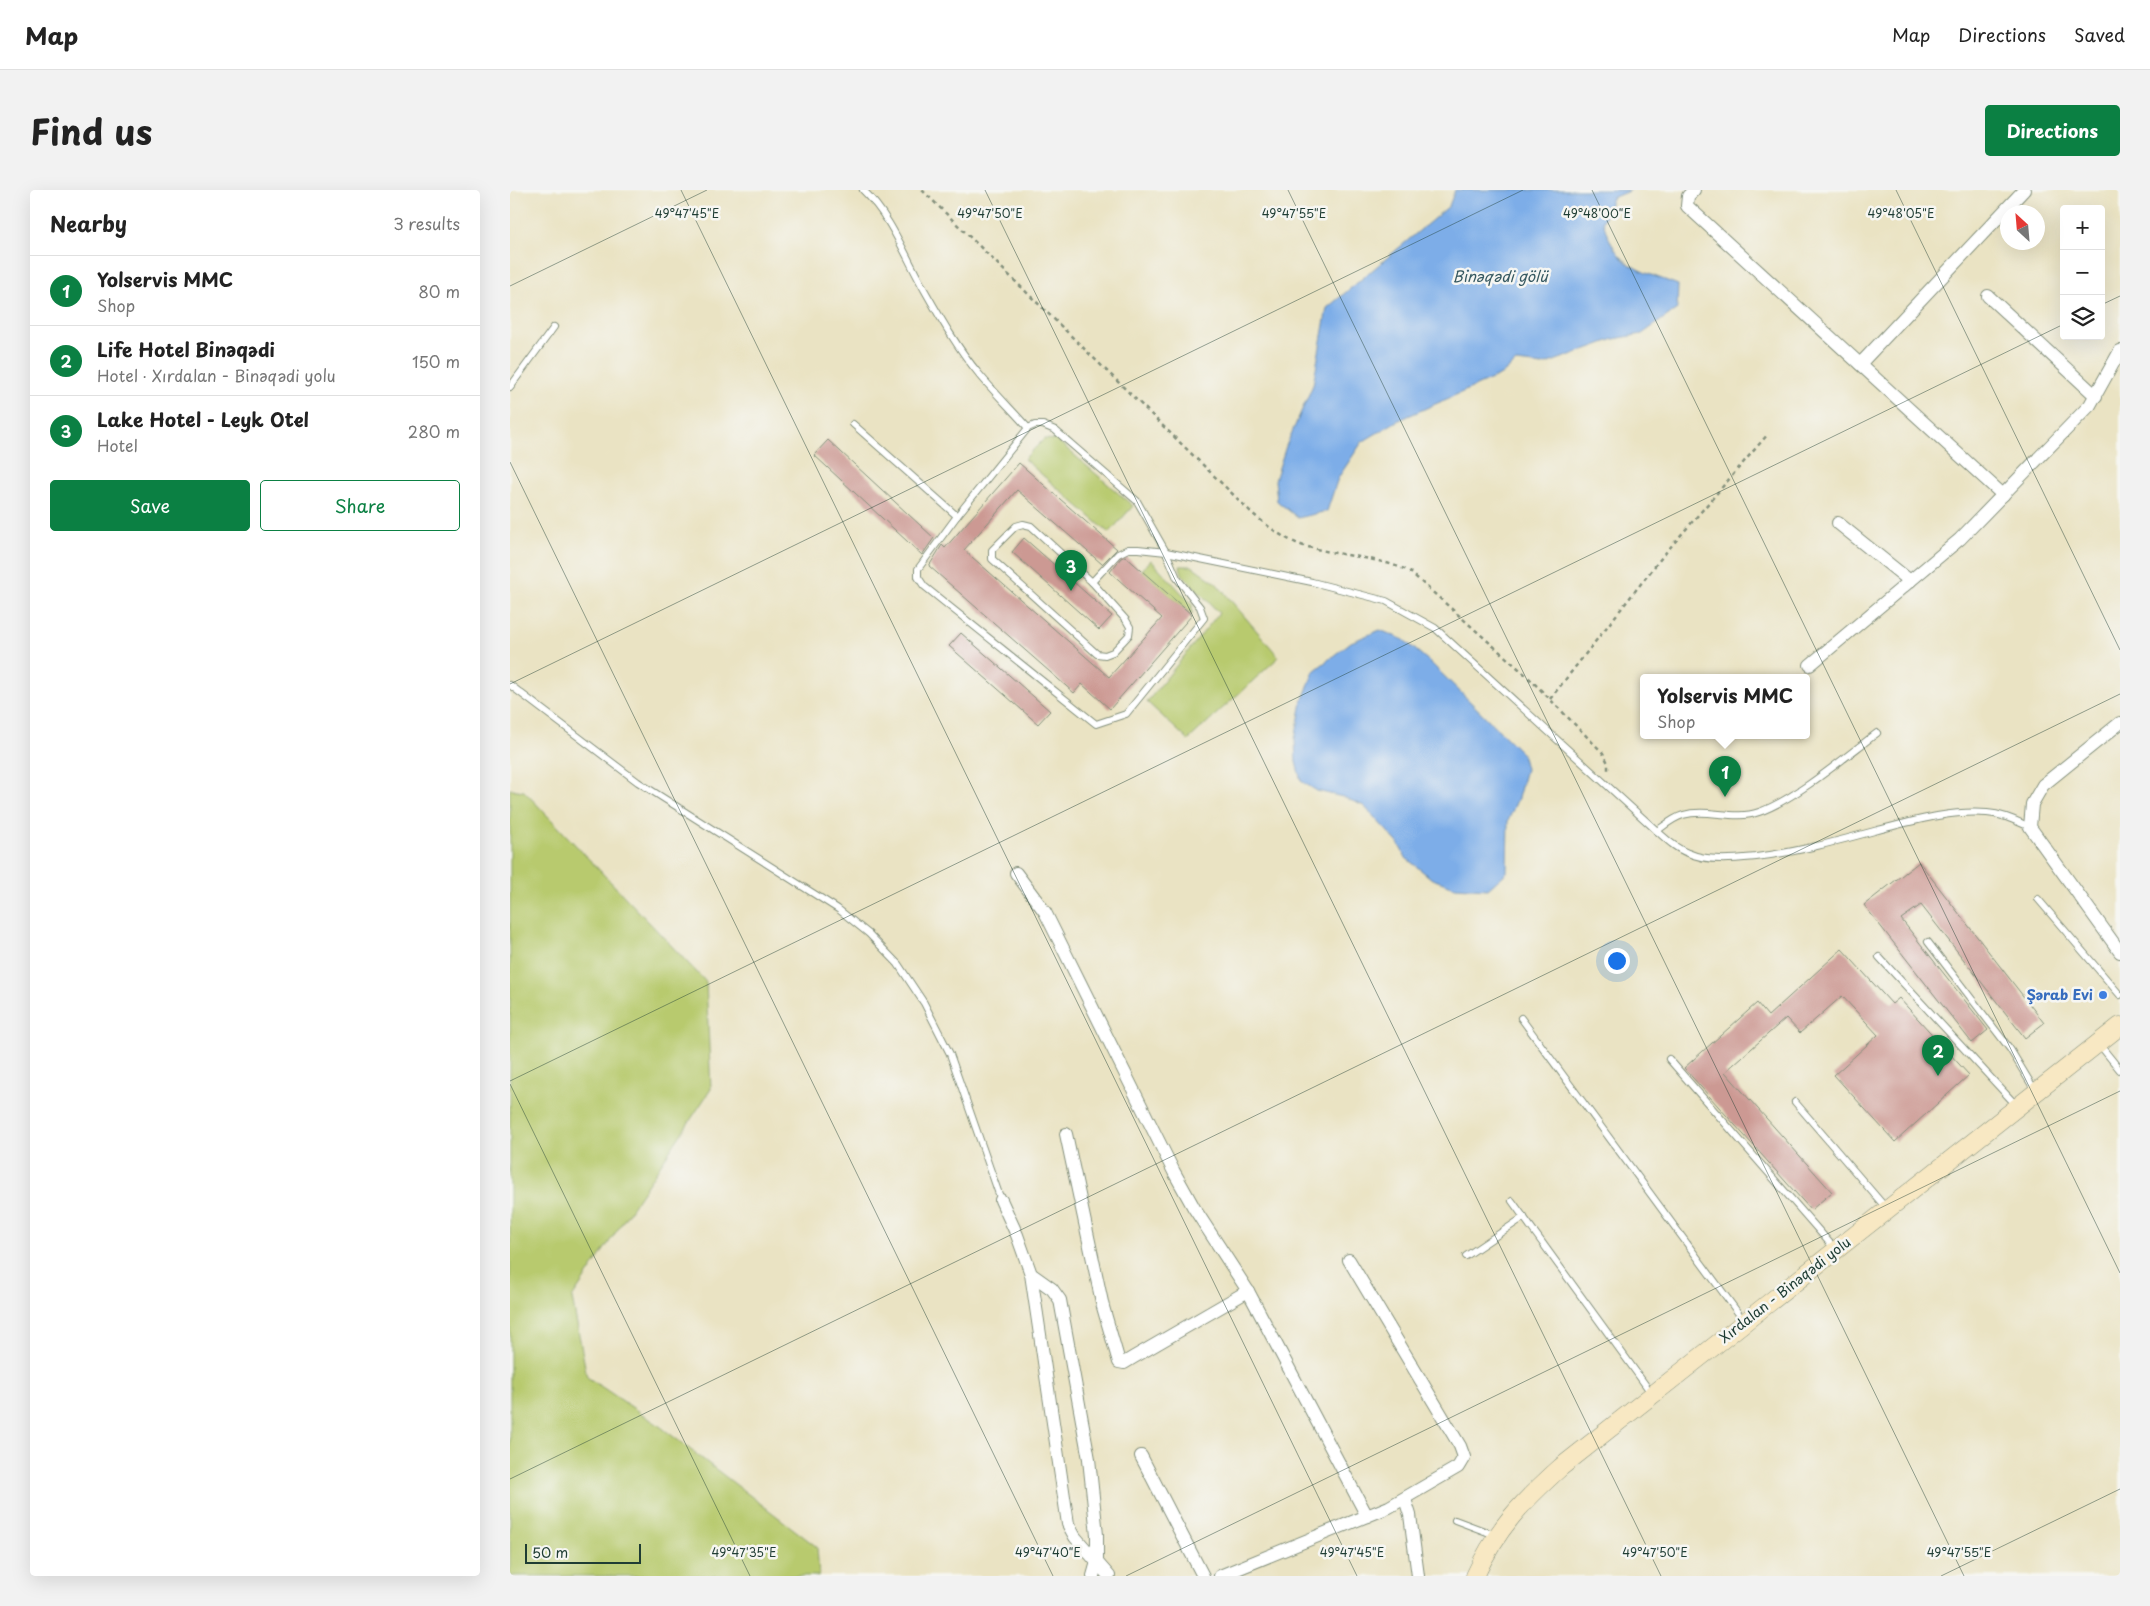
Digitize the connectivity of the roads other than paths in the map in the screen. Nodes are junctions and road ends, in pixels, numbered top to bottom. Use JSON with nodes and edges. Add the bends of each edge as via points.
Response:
{"nodes":[{"id":1,"x":863,"y":190,"type":"edge"},
{"id":2,"x":1694,"y":190,"type":"edge"},
{"id":3,"x":2024,"y":190,"type":"edge"},
{"id":4,"x":1988,"y":296,"type":"dead end"},
{"id":5,"x":554,"y":327,"type":"dead end"},
{"id":6,"x":2120,"y":351,"type":"edge"},
{"id":7,"x":1860,"y":364,"type":"junction"},
{"id":8,"x":510,"y":387,"type":"edge"},
{"id":9,"x":2096,"y":396,"type":"junction"},
{"id":10,"x":853,"y":424,"type":"dead end"},
{"id":11,"x":1028,"y":428,"type":"junction"},
{"id":12,"x":2003,"y":495,"type":"junction"},
{"id":13,"x":957,"y":516,"type":"junction"},
{"id":14,"x":1838,"y":523,"type":"dead end"},
{"id":15,"x":1166,"y":552,"type":"junction"},
{"id":16,"x":1910,"y":581,"type":"junction"},
{"id":17,"x":1092,"y":582,"type":"junction"},
{"id":18,"x":1810,"y":664,"type":"dead end"},
{"id":19,"x":510,"y":686,"type":"edge"},
{"id":20,"x":2120,"y":723,"type":"edge"},
{"id":21,"x":1877,"y":733,"type":"dead end"},
{"id":22,"x":2030,"y":827,"type":"junction"},
{"id":23,"x":1657,"y":831,"type":"junction"},
{"id":24,"x":1016,"y":872,"type":"dead end"},
{"id":25,"x":2038,"y":899,"type":"dead end"},
{"id":26,"x":1928,"y":942,"type":"dead end"},
{"id":27,"x":2120,"y":952,"type":"edge"},
{"id":28,"x":1879,"y":956,"type":"dead end"},
{"id":29,"x":2120,"y":995,"type":"edge"},
{"id":30,"x":1521,"y":1018,"type":"dead end"},
{"id":31,"x":2120,"y":1026,"type":"edge"},
{"id":32,"x":2098,"y":1044,"type":"junction"},
{"id":33,"x":1668,"y":1059,"type":"dead end"},
{"id":34,"x":2120,"y":1070,"type":"edge"},
{"id":35,"x":2037,"y":1093,"type":"junction"},
{"id":36,"x":1795,"y":1102,"type":"dead end"},
{"id":37,"x":2018,"y":1108,"type":"junction"},
{"id":38,"x":1066,"y":1134,"type":"dead end"},
{"id":39,"x":1001,"y":1200,"type":"joint"},
{"id":40,"x":1512,"y":1202,"type":"dead end"},
{"id":41,"x":1886,"y":1210,"type":"junction"},
{"id":42,"x":1524,"y":1218,"type":"junction"},
{"id":43,"x":1836,"y":1250,"type":"junction"},
{"id":44,"x":1466,"y":1256,"type":"dead end"},
{"id":45,"x":1349,"y":1260,"type":"dead end"},
{"id":46,"x":1031,"y":1274,"type":"junction"},
{"id":47,"x":1248,"y":1291,"type":"junction"},
{"id":48,"x":1745,"y":1322,"type":"junction"},
{"id":49,"x":1653,"y":1395,"type":"junction"},
{"id":50,"x":1141,"y":1456,"type":"dead end"},
{"id":51,"x":1405,"y":1499,"type":"junction"},
{"id":52,"x":1367,"y":1516,"type":"junction"},
{"id":53,"x":1455,"y":1520,"type":"dead end"},
{"id":54,"x":1496,"y":1536,"type":"junction"},
{"id":55,"x":1096,"y":1562,"type":"junction"},
{"id":56,"x":1093,"y":1576,"type":"edge"},
{"id":57,"x":1109,"y":1576,"type":"edge"},
{"id":58,"x":1203,"y":1576,"type":"edge"},
{"id":59,"x":1220,"y":1576,"type":"edge"},
{"id":60,"x":1418,"y":1576,"type":"edge"},
{"id":61,"x":1475,"y":1576,"type":"edge"}],
"edges":[{"from":1,"to":11,"type":"lane","via":[[884,214],[924,290],[962,352]]},
{"from":2,"to":7,"type":"street","via":[[1688,196],[1687,206]]},
{"from":3,"to":7,"type":"street"},
{"from":4,"to":9,"type":"street"},
{"from":5,"to":8,"type":"lane"},
{"from":6,"to":9,"type":"street"},
{"from":7,"to":12,"type":"street"},
{"from":9,"to":12,"type":"street"},
{"from":10,"to":13,"type":"lane"},
{"from":11,"to":13,"type":"lane"},
{"from":11,"to":15,"type":"lane","via":[[1044,425],[1055,430],[1132,494]]},
{"from":12,"to":16,"type":"street","via":[[1960,540]]},
{"from":13,"to":15,"type":"lane","via":[[918,568],[918,577],[924,586],[1096,724],[1126,714],[1204,618],[1200,607],[1177,578]]},
{"from":14,"to":16,"type":"street"},
{"from":15,"to":17,"type":"lane","via":[[1128,549],[1118,554]]},
{"from":15,"to":23,"type":"lane","via":[[1312,582],[1386,601],[1410,612],[1435,628]]},
{"from":16,"to":18,"type":"street"},
{"from":17,"to":17,"type":"lane","via":[[1031,526],[1016,526],[992,550],[992,559],[1097,654],[1105,655],[1113,652],[1129,635],[1130,627]]},
{"from":19,"to":39,"type":"lane","via":[[638,782],[838,910],[869,934],[898,964],[924,1003],[950,1054]]},
{"from":20,"to":22,"type":"street","via":[[2043,785],[2032,804]]},
{"from":21,"to":23,"type":"lane","via":[[1770,808],[1742,816],[1683,815]]},
{"from":22,"to":23,"type":"lane","via":[[2005,816],[1962,812],[1926,818],[1815,847],[1740,859],[1700,857],[1688,853]]},
{"from":22,"to":27,"type":"street"},
{"from":24,"to":47,"type":"street","via":[[1045,912],[1194,1208]]},
{"from":25,"to":29,"type":"lane"},
{"from":26,"to":35,"type":"lane","via":[[2010,1049]]},
{"from":28,"to":37,"type":"lane"},
{"from":30,"to":48,"type":"lane"},
{"from":31,"to":32,"type":"main road","name":"Xırdalan - Binəqədi yolu"},
{"from":32,"to":34,"type":"lane"},
{"from":32,"to":35,"type":"main road","name":"Xırdalan - Binəqədi yolu"},
{"from":33,"to":43,"type":"lane"},
{"from":35,"to":37,"type":"main road","name":"Xırdalan - Binəqədi yolu"},
{"from":36,"to":41,"type":"lane"},
{"from":37,"to":41,"type":"main road","name":"Xırdalan - Binəqədi yolu"},
{"from":38,"to":47,"type":"street","via":[[1118,1362],[1129,1360]]},
{"from":39,"to":46,"type":"street"},
{"from":40,"to":42,"type":"lane"},
{"from":41,"to":43,"type":"main road","name":"Xırdalan - Binəqədi yolu"},
{"from":42,"to":44,"type":"lane"},
{"from":42,"to":49,"type":"lane"},
{"from":43,"to":48,"type":"main road","name":"Xırdalan - Binəqədi yolu"},
{"from":45,"to":51,"type":"street","via":[[1464,1457],[1458,1467]]},
{"from":46,"to":55,"type":"street","via":[[1068,1524]]},
{"from":46,"to":55,"type":"street","via":[[1052,1289],[1060,1300],[1088,1459],[1097,1535]]},
{"from":47,"to":52,"type":"street"},
{"from":48,"to":49,"type":"main road","name":"Xırdalan - Binəqədi yolu"},
{"from":49,"to":54,"type":"main road","name":"Xırdalan - Binəqədi yolu","via":[[1560,1467],[1514,1512]]},
{"from":50,"to":58,"type":"street"},
{"from":51,"to":52,"type":"street"},
{"from":51,"to":60,"type":"street"},
{"from":52,"to":59,"type":"street"},
{"from":53,"to":54,"type":"lane"},
{"from":54,"to":61,"type":"main road","name":"Xırdalan - Binəqədi yolu"},
{"from":55,"to":56,"type":"street"},
{"from":55,"to":57,"type":"street"}]}
